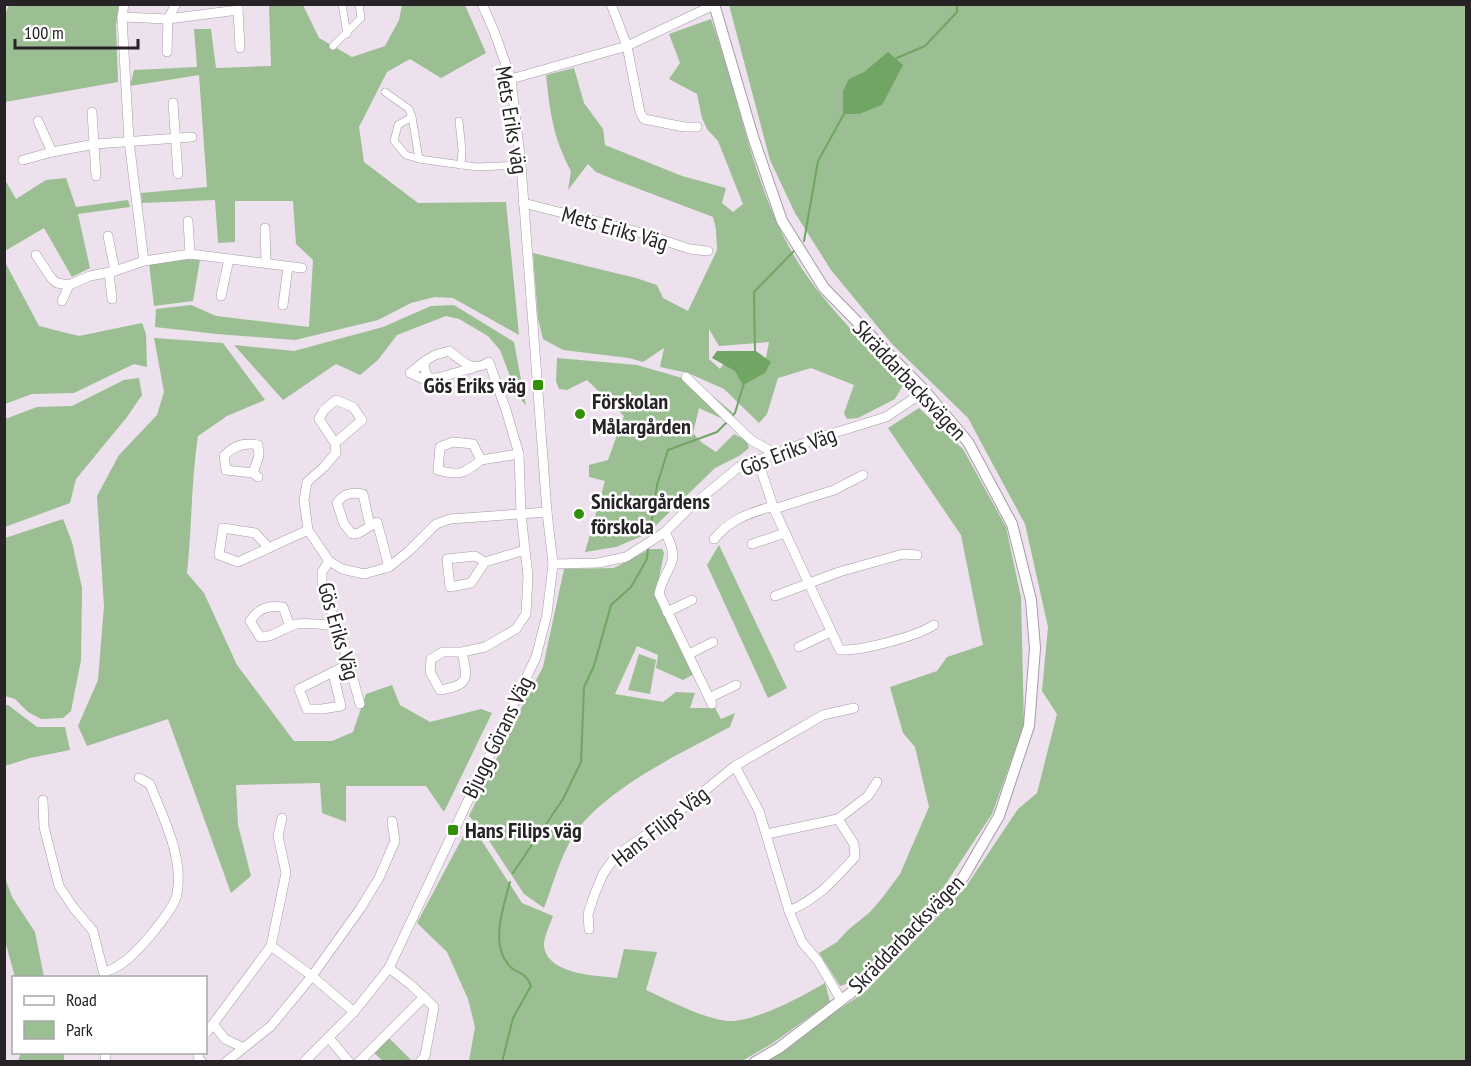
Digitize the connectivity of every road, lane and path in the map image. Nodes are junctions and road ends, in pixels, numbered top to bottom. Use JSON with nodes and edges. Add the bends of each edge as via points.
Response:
{"nodes":[{"id":1,"x":124,"y":4,"type":"edge"},
{"id":2,"x":176,"y":4,"type":"edge"},
{"id":3,"x":342,"y":4,"type":"edge"},
{"id":4,"x":359,"y":4,"type":"edge"},
{"id":5,"x":482,"y":4,"type":"edge"},
{"id":6,"x":611,"y":4,"type":"edge"},
{"id":7,"x":714,"y":5,"type":"edge"},
{"id":8,"x":238,"y":7,"type":"edge"},
{"id":9,"x":122,"y":17,"type":"junction"},
{"id":10,"x":168,"y":20,"type":"junction"},
{"id":11,"x":346,"y":34,"type":"junction"},
{"id":12,"x":333,"y":46,"type":"dead end"},
{"id":13,"x":627,"y":46,"type":"junction"},
{"id":14,"x":240,"y":48,"type":"dead end"},
{"id":15,"x":167,"y":52,"type":"dead end"},
{"id":16,"x":511,"y":79,"type":"junction"},
{"id":17,"x":385,"y":92,"type":"dead end"},
{"id":18,"x":173,"y":103,"type":"dead end"},
{"id":19,"x":92,"y":112,"type":"dead end"},
{"id":20,"x":412,"y":117,"type":"junction"},
{"id":21,"x":38,"y":121,"type":"dead end"},
{"id":22,"x":459,"y":121,"type":"dead end"},
{"id":23,"x":697,"y":127,"type":"dead end"},
{"id":24,"x":192,"y":137,"type":"dead end"},
{"id":25,"x":176,"y":138,"type":"junction"},
{"id":26,"x":129,"y":141,"type":"junction"},
{"id":27,"x":95,"y":144,"type":"junction"},
{"id":28,"x":52,"y":152,"type":"junction"},
{"id":29,"x":419,"y":159,"type":"junction"},
{"id":30,"x":23,"y":160,"type":"dead end"},
{"id":31,"x":461,"y":165,"type":"junction"},
{"id":32,"x":520,"y":165,"type":"junction"},
{"id":33,"x":178,"y":174,"type":"dead end"},
{"id":34,"x":96,"y":176,"type":"dead end"},
{"id":35,"x":523,"y":203,"type":"junction"},
{"id":36,"x":188,"y":221,"type":"dead end"},
{"id":37,"x":265,"y":228,"type":"dead end"},
{"id":38,"x":108,"y":236,"type":"dead end"},
{"id":39,"x":708,"y":251,"type":"dead end"},
{"id":40,"x":190,"y":254,"type":"junction"},
{"id":41,"x":36,"y":255,"type":"dead end"},
{"id":42,"x":229,"y":259,"type":"junction"},
{"id":43,"x":144,"y":261,"type":"junction"},
{"id":44,"x":266,"y":263,"type":"junction"},
{"id":45,"x":288,"y":267,"type":"junction"},
{"id":46,"x":302,"y":268,"type":"dead end"},
{"id":47,"x":112,"y":271,"type":"junction"},
{"id":48,"x":69,"y":285,"type":"junction"},
{"id":49,"x":221,"y":296,"type":"dead end"},
{"id":50,"x":112,"y":299,"type":"dead end"},
{"id":51,"x":62,"y":301,"type":"dead end"},
{"id":52,"x":283,"y":305,"type":"dead end"},
{"id":53,"x":425,"y":360,"type":"junction"},
{"id":54,"x":473,"y":368,"type":"junction"},
{"id":55,"x":686,"y":377,"type":"dead end"},
{"id":56,"x":428,"y":378,"type":"junction"},
{"id":57,"x":925,"y":391,"type":"junction"},
{"id":58,"x":335,"y":443,"type":"junction"},
{"id":59,"x":519,"y":454,"type":"junction"},
{"id":60,"x":777,"y":454,"type":"junction"},
{"id":61,"x":481,"y":460,"type":"junction"},
{"id":62,"x":758,"y":461,"type":"junction"},
{"id":63,"x":863,"y":474,"type":"dead end"},
{"id":64,"x":774,"y":508,"type":"junction"},
{"id":65,"x":547,"y":512,"type":"junction"},
{"id":66,"x":521,"y":514,"type":"junction"},
{"id":67,"x":370,"y":526,"type":"junction"},
{"id":68,"x":308,"y":530,"type":"junction"},
{"id":69,"x":665,"y":532,"type":"junction"},
{"id":70,"x":785,"y":533,"type":"junction"},
{"id":71,"x":714,"y":539,"type":"dead end"},
{"id":72,"x":752,"y":544,"type":"dead end"},
{"id":73,"x":269,"y":548,"type":"junction"},
{"id":74,"x":525,"y":550,"type":"junction"},
{"id":75,"x":917,"y":555,"type":"dead end"},
{"id":76,"x":329,"y":561,"type":"junction"},
{"id":77,"x":486,"y":562,"type":"junction"},
{"id":78,"x":553,"y":564,"type":"junction"},
{"id":79,"x":388,"y":567,"type":"junction"},
{"id":80,"x":807,"y":582,"type":"junction"},
{"id":81,"x":775,"y":596,"type":"dead end"},
{"id":82,"x":692,"y":600,"type":"dead end"},
{"id":83,"x":667,"y":612,"type":"junction"},
{"id":84,"x":934,"y":625,"type":"dead end"},
{"id":85,"x":290,"y":626,"type":"dead end"},
{"id":86,"x":336,"y":626,"type":"junction"},
{"id":87,"x":830,"y":632,"type":"junction"},
{"id":88,"x":714,"y":642,"type":"dead end"},
{"id":89,"x":799,"y":647,"type":"dead end"},
{"id":90,"x":462,"y":652,"type":"junction"},
{"id":91,"x":689,"y":654,"type":"junction"},
{"id":92,"x":349,"y":664,"type":"junction"},
{"id":93,"x":333,"y":673,"type":"junction"},
{"id":94,"x":736,"y":685,"type":"dead end"},
{"id":95,"x":360,"y":704,"type":"dead end"},
{"id":96,"x":854,"y":708,"type":"dead end"},
{"id":97,"x":735,"y":766,"type":"junction"},
{"id":98,"x":139,"y":778,"type":"dead end"},
{"id":99,"x":877,"y":783,"type":"dead end"},
{"id":100,"x":43,"y":800,"type":"dead end"},
{"id":101,"x":282,"y":818,"type":"dead end"},
{"id":102,"x":838,"y":819,"type":"junction"},
{"id":103,"x":392,"y":821,"type":"dead end"},
{"id":104,"x":767,"y":834,"type":"junction"},
{"id":105,"x":789,"y":912,"type":"junction"},
{"id":106,"x":589,"y":929,"type":"dead end"},
{"id":107,"x":271,"y":946,"type":"junction"},
{"id":108,"x":389,"y":968,"type":"junction"},
{"id":109,"x":104,"y":975,"type":"edge"},
{"id":110,"x":312,"y":976,"type":"junction"},
{"id":111,"x":424,"y":997,"type":"junction"},
{"id":112,"x":841,"y":1000,"type":"junction"},
{"id":113,"x":354,"y":1012,"type":"junction"},
{"id":114,"x":213,"y":1024,"type":"junction"},
{"id":115,"x":207,"y":1032,"type":"edge"},
{"id":116,"x":329,"y":1038,"type":"junction"},
{"id":117,"x":242,"y":1047,"type":"junction"},
{"id":118,"x":226,"y":1062,"type":"edge"},
{"id":119,"x":304,"y":1062,"type":"edge"},
{"id":120,"x":349,"y":1062,"type":"edge"},
{"id":121,"x":359,"y":1062,"type":"edge"},
{"id":122,"x":420,"y":1062,"type":"edge"},
{"id":123,"x":755,"y":1062,"type":"edge"}],
"edges":[{"from":1,"to":9,"type":"street"},
{"from":2,"to":10,"type":"street"},
{"from":3,"to":11,"type":"street"},
{"from":4,"to":11,"type":"street","via":[[362,18]]},
{"from":5,"to":16,"type":"street","name":"Mets Eriks väg"},
{"from":6,"to":13,"type":"street"},
{"from":7,"to":13,"type":"street"},
{"from":7,"to":57,"type":"street","name":"Skräddarbacksvägen","via":[[756,148],[782,220],[824,288]]},
{"from":8,"to":10,"type":"street"},
{"from":8,"to":14,"type":"street"},
{"from":9,"to":10,"type":"street"},
{"from":9,"to":26,"type":"street"},
{"from":10,"to":15,"type":"street"},
{"from":11,"to":12,"type":"street"},
{"from":13,"to":16,"type":"street"},
{"from":13,"to":23,"type":"street","via":[[644,119]]},
{"from":16,"to":32,"type":"street","name":"Mets Eriks väg"},
{"from":17,"to":20,"type":"street","via":[[409,109]]},
{"from":18,"to":25,"type":"street"},
{"from":19,"to":27,"type":"street"},
{"from":20,"to":29,"type":"street"},
{"from":20,"to":29,"type":"street","via":[[398,125],[394,141],[406,155]]},
{"from":21,"to":28,"type":"street"},
{"from":22,"to":31,"type":"street"},
{"from":24,"to":25,"type":"street"},
{"from":25,"to":26,"type":"street"},
{"from":25,"to":33,"type":"street"},
{"from":26,"to":27,"type":"street"},
{"from":26,"to":43,"type":"street"},
{"from":27,"to":28,"type":"street"},
{"from":27,"to":34,"type":"street"},
{"from":28,"to":30,"type":"street"},
{"from":29,"to":31,"type":"street"},
{"from":31,"to":32,"type":"street"},
{"from":32,"to":35,"type":"street","name":"Mets Eriks väg"},
{"from":35,"to":39,"type":"street","name":"Mets Eriks Väg"},
{"from":35,"to":65,"type":"street"},
{"from":36,"to":40,"type":"street"},
{"from":37,"to":44,"type":"street"},
{"from":38,"to":47,"type":"street"},
{"from":40,"to":42,"type":"street"},
{"from":40,"to":43,"type":"street"},
{"from":41,"to":48,"type":"street","via":[[52,279]]},
{"from":42,"to":44,"type":"street"},
{"from":42,"to":49,"type":"street"},
{"from":43,"to":47,"type":"street"},
{"from":44,"to":45,"type":"street"},
{"from":45,"to":46,"type":"street"},
{"from":45,"to":52,"type":"street"},
{"from":47,"to":48,"type":"street"},
{"from":47,"to":50,"type":"street"},
{"from":48,"to":51,"type":"street"},
{"from":53,"to":54,"type":"street","via":[[449,351]]},
{"from":53,"to":56,"type":"street"},
{"from":53,"to":56,"type":"street","via":[[410,373]]},
{"from":54,"to":56,"type":"street"},
{"from":54,"to":59,"type":"street","via":[[489,362]]},
{"from":55,"to":60,"type":"street","via":[[751,440]]},
{"from":57,"to":60,"type":"street","name":"Gös Eriks Väg","via":[[886,417]]},
{"from":57,"to":112,"type":"street","name":"Skräddarbacksvägen","via":[[968,442],[1012,524],[1031,600],[1034,638],[1029,726],[999,816],[964,876],[861,985]]},
{"from":58,"to":58,"type":"street","name":"Gös Eriks Väg","via":[[362,420],[353,407],[336,400],[319,419]]},
{"from":58,"to":68,"type":"street","name":"Gös Eriks Väg","via":[[336,453],[307,482],[304,500]]},
{"from":59,"to":61,"type":"street"},
{"from":59,"to":66,"type":"street"},
{"from":60,"to":62,"type":"street","name":"Gös Eriks Väg"},
{"from":61,"to":61,"type":"street","via":[[473,444],[453,442],[440,447],[438,470],[465,472]]},
{"from":62,"to":64,"type":"street"},
{"from":62,"to":69,"type":"street","name":"Gös Eriks Väg","via":[[739,467],[720,481]]},
{"from":63,"to":64,"type":"street","via":[[834,490]]},
{"from":64,"to":70,"type":"street"},
{"from":64,"to":71,"type":"street","via":[[739,517]]},
{"from":65,"to":66,"type":"street","name":"Gös Eriks Väg"},
{"from":65,"to":78,"type":"street"},
{"from":66,"to":74,"type":"street"},
{"from":66,"to":79,"type":"street","name":"Gös Eriks Väg","via":[[475,516],[436,524]]},
{"from":67,"to":67,"type":"street","via":[[352,534],[337,502],[342,495],[363,495]]},
{"from":67,"to":79,"type":"street","via":[[377,522]]},
{"from":68,"to":73,"type":"street"},
{"from":68,"to":76,"type":"street","name":"Gös Eriks Väg"},
{"from":69,"to":78,"type":"street","name":"Gös Eriks Väg","via":[[626,557],[597,563]]},
{"from":69,"to":83,"type":"street","via":[[674,557],[659,594]]},
{"from":70,"to":72,"type":"street"},
{"from":70,"to":80,"type":"street"},
{"from":73,"to":73,"type":"street","via":[[238,562],[219,555],[223,528],[255,533]]},
{"from":74,"to":77,"type":"street"},
{"from":74,"to":90,"type":"street","via":[[525,614],[516,629],[485,646]]},
{"from":75,"to":80,"type":"street","via":[[903,554]]},
{"from":76,"to":79,"type":"street","name":"Gös Eriks Väg","via":[[364,574]]},
{"from":76,"to":86,"type":"street","name":"Gös Eriks Väg","via":[[322,572],[322,584]]},
{"from":77,"to":77,"type":"street","via":[[475,556],[447,559],[450,587],[471,583]]},
{"from":78,"to":108,"type":"street","name":"Bjugg Görans Väg","via":[[547,614],[536,657]]},
{"from":80,"to":81,"type":"street"},
{"from":80,"to":87,"type":"street"},
{"from":82,"to":83,"type":"street"},
{"from":83,"to":91,"type":"street"},
{"from":84,"to":87,"type":"street","via":[[850,651],[840,650]]},
{"from":85,"to":86,"type":"street","name":"Gös Eriks Väg"},
{"from":86,"to":92,"type":"street","name":"Gös Eriks Väg"},
{"from":87,"to":89,"type":"street"},
{"from":88,"to":91,"type":"street"},
{"from":90,"to":90,"type":"street","via":[[443,652],[431,658],[430,672],[440,690],[463,683],[467,676]]},
{"from":91,"to":94,"type":"street","via":[[711,701]]},
{"from":92,"to":93,"type":"street","name":"Gös Eriks Väg"},
{"from":92,"to":95,"type":"street","name":"Gös Eriks Väg"},
{"from":93,"to":93,"type":"street","name":"Gös Eriks Väg","via":[[298,689],[307,709],[341,706]]},
{"from":96,"to":97,"type":"street","name":"Hans Filips Väg","via":[[823,715]]},
{"from":97,"to":104,"type":"street"},
{"from":97,"to":106,"type":"street","name":"Hans Filips Väg","via":[[616,856],[595,893],[588,914]]},
{"from":98,"to":109,"type":"street","via":[[150,783],[178,863],[177,896],[136,953]]},
{"from":99,"to":102,"type":"street"},
{"from":100,"to":109,"type":"street","via":[[44,827],[59,886],[93,931]]},
{"from":101,"to":107,"type":"street","via":[[278,836],[286,873]]},
{"from":102,"to":104,"type":"street"},
{"from":102,"to":105,"type":"street","via":[[854,844],[855,857],[821,894]]},
{"from":103,"to":110,"type":"street","via":[[395,841],[379,878]]},
{"from":104,"to":105,"type":"street"},
{"from":105,"to":112,"type":"street","via":[[802,942]]},
{"from":107,"to":110,"type":"street"},
{"from":107,"to":114,"type":"street"},
{"from":108,"to":111,"type":"street"},
{"from":108,"to":113,"type":"street","name":"Bjugg Görans Väg"},
{"from":110,"to":113,"type":"street"},
{"from":110,"to":117,"type":"street","via":[[271,1026]]},
{"from":111,"to":121,"type":"street"},
{"from":111,"to":122,"type":"street","via":[[434,1007],[425,1056]]},
{"from":112,"to":123,"type":"street","name":"Skräddarbacksvägen"},
{"from":113,"to":116,"type":"street","name":"Bjugg Görans Väg"},
{"from":114,"to":115,"type":"street"},
{"from":114,"to":117,"type":"street","via":[[225,1039]]},
{"from":116,"to":119,"type":"street","name":"Bjugg Görans Väg"},
{"from":116,"to":120,"type":"street"},
{"from":117,"to":118,"type":"street"}]}
